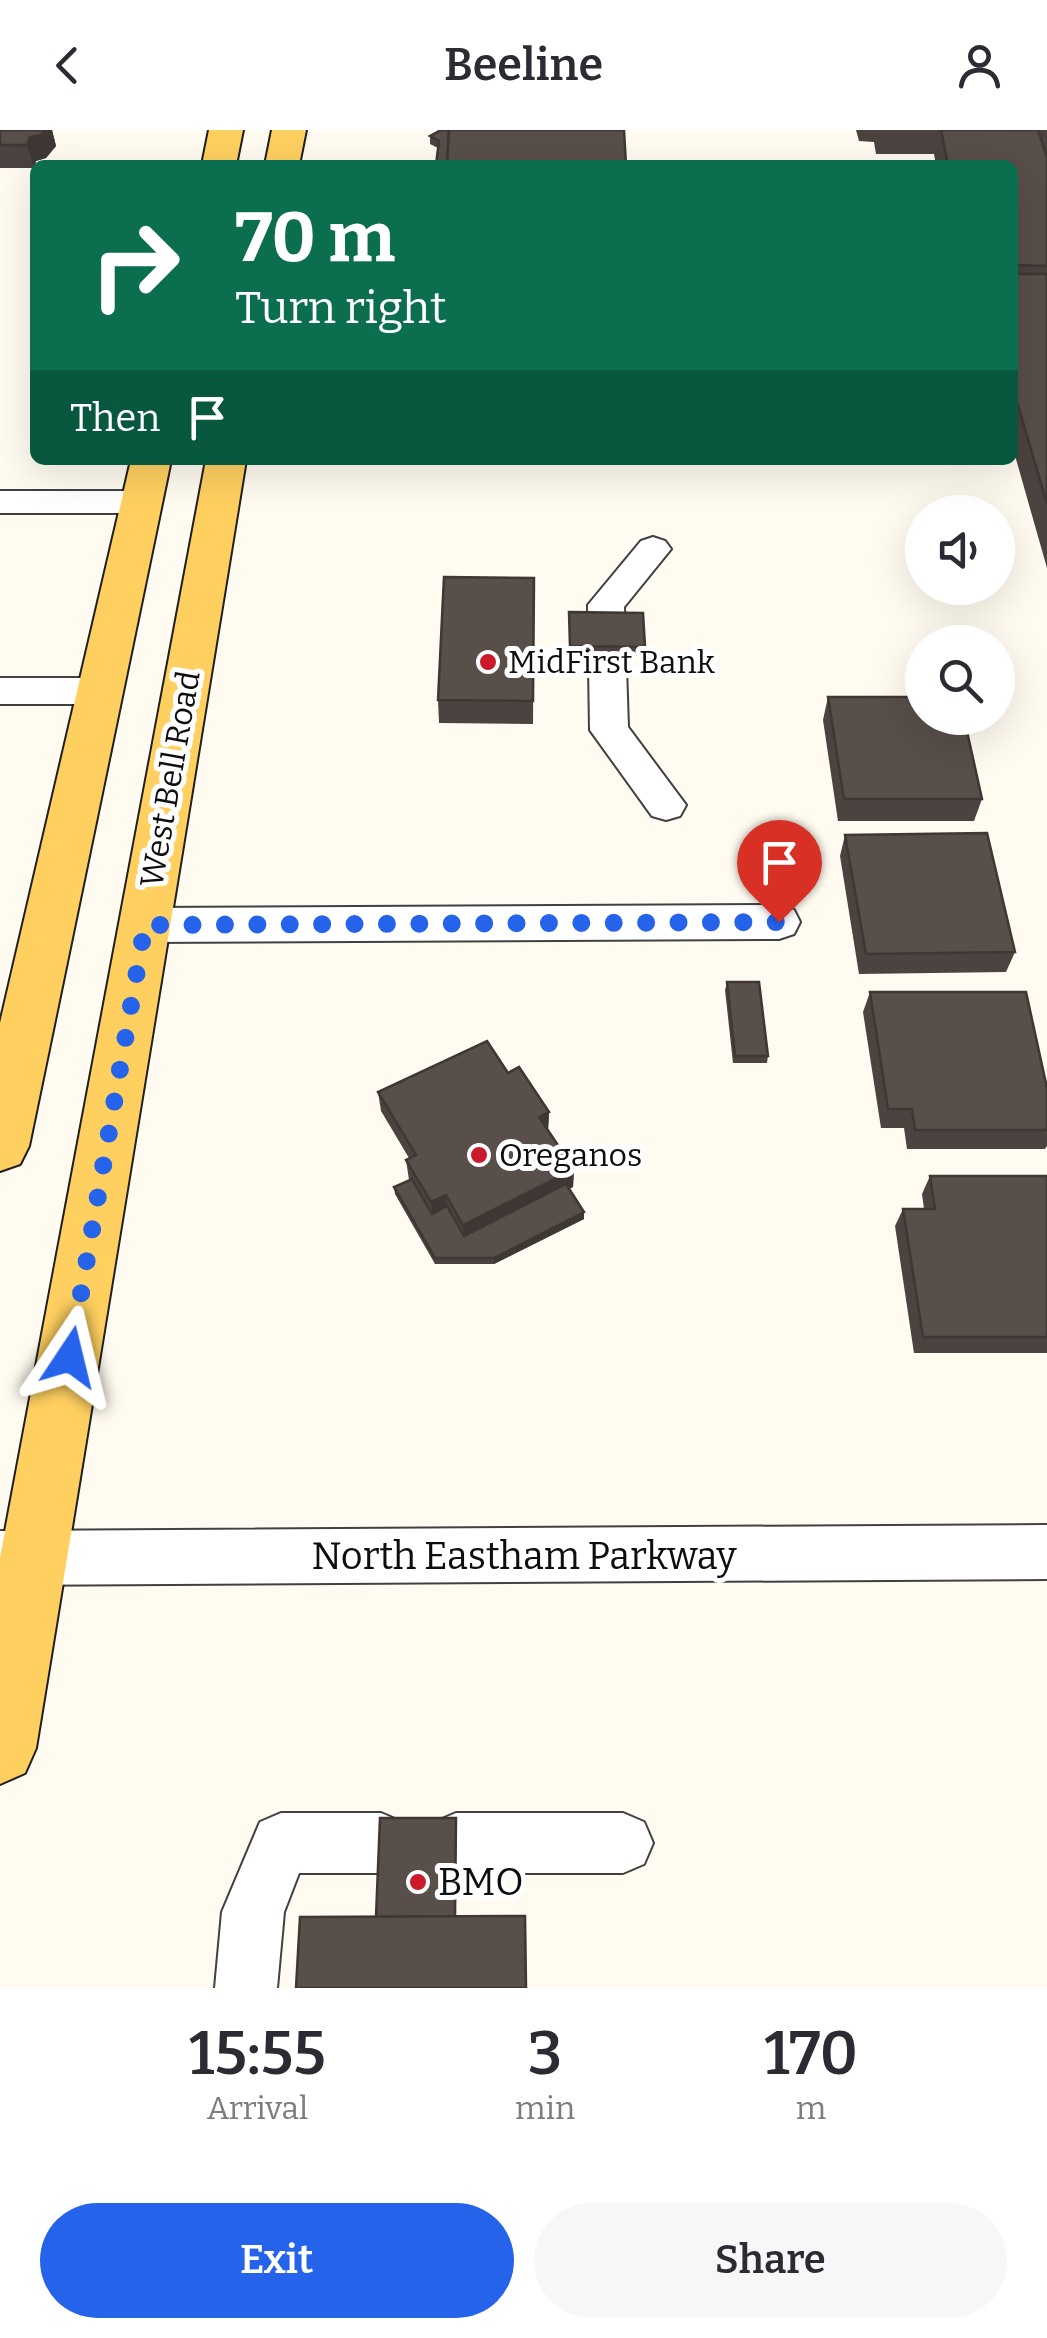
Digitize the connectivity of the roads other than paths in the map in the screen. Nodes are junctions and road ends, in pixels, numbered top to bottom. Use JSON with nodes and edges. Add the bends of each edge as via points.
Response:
{"nodes":[{"id":1,"x":226,"y":130,"type":"edge"},
{"id":2,"x":289,"y":130,"type":"edge"},
{"id":3,"x":220,"y":160,"type":"edge"},
{"id":4,"x":283,"y":160,"type":"edge"},
{"id":5,"x":210,"y":474,"type":"edge"},
{"id":6,"x":146,"y":481,"type":"edge"},
{"id":7,"x":0,"y":502,"type":"edge"},
{"id":8,"x":653,"y":549,"type":"dead end"},
{"id":9,"x":186,"y":686,"type":"junction"},
{"id":10,"x":100,"y":691,"type":"junction"},
{"id":11,"x":0,"y":692,"type":"edge"},
{"id":12,"x":666,"y":804,"type":"dead end"},
{"id":13,"x":779,"y":922,"type":"dead end"},
{"id":14,"x":145,"y":925,"type":"junction"},
{"id":15,"x":0,"y":1146,"type":"edge"},
{"id":16,"x":1047,"y":1552,"type":"edge"},
{"id":17,"x":17,"y":1558,"type":"edge"},
{"id":18,"x":0,"y":1748,"type":"edge"},
{"id":19,"x":381,"y":1843,"type":"edge"},
{"id":20,"x":456,"y":1843,"type":"edge"},
{"id":21,"x":623,"y":1843,"type":"dead end"},
{"id":22,"x":246,"y":1988,"type":"edge"}],
"edges":[{"from":1,"to":3,"type":"main road"},
{"from":2,"to":4,"type":"main road"},
{"from":5,"to":9,"type":"main road","name":"West Bell Road"},
{"from":6,"to":7,"type":"street"},
{"from":6,"to":9,"type":"main road","via":[[179,520],[157,637]]},
{"from":6,"to":10,"type":"main road"},
{"from":8,"to":12,"type":"street","via":[[606,605],[609,730]]},
{"from":9,"to":14,"type":"main road","name":"West Bell Road"},
{"from":10,"to":11,"type":"street"},
{"from":10,"to":15,"type":"main road"},
{"from":13,"to":14,"type":"street"},
{"from":14,"to":17,"type":"main road","name":"West Bell Road"},
{"from":16,"to":17,"type":"street","name":"North Eastham Parkway"},
{"from":17,"to":18,"type":"main road","name":"West Bell Road"},
{"from":19,"to":22,"type":"street","via":[[281,1843],[254,1912]]},
{"from":20,"to":21,"type":"street"}]}
